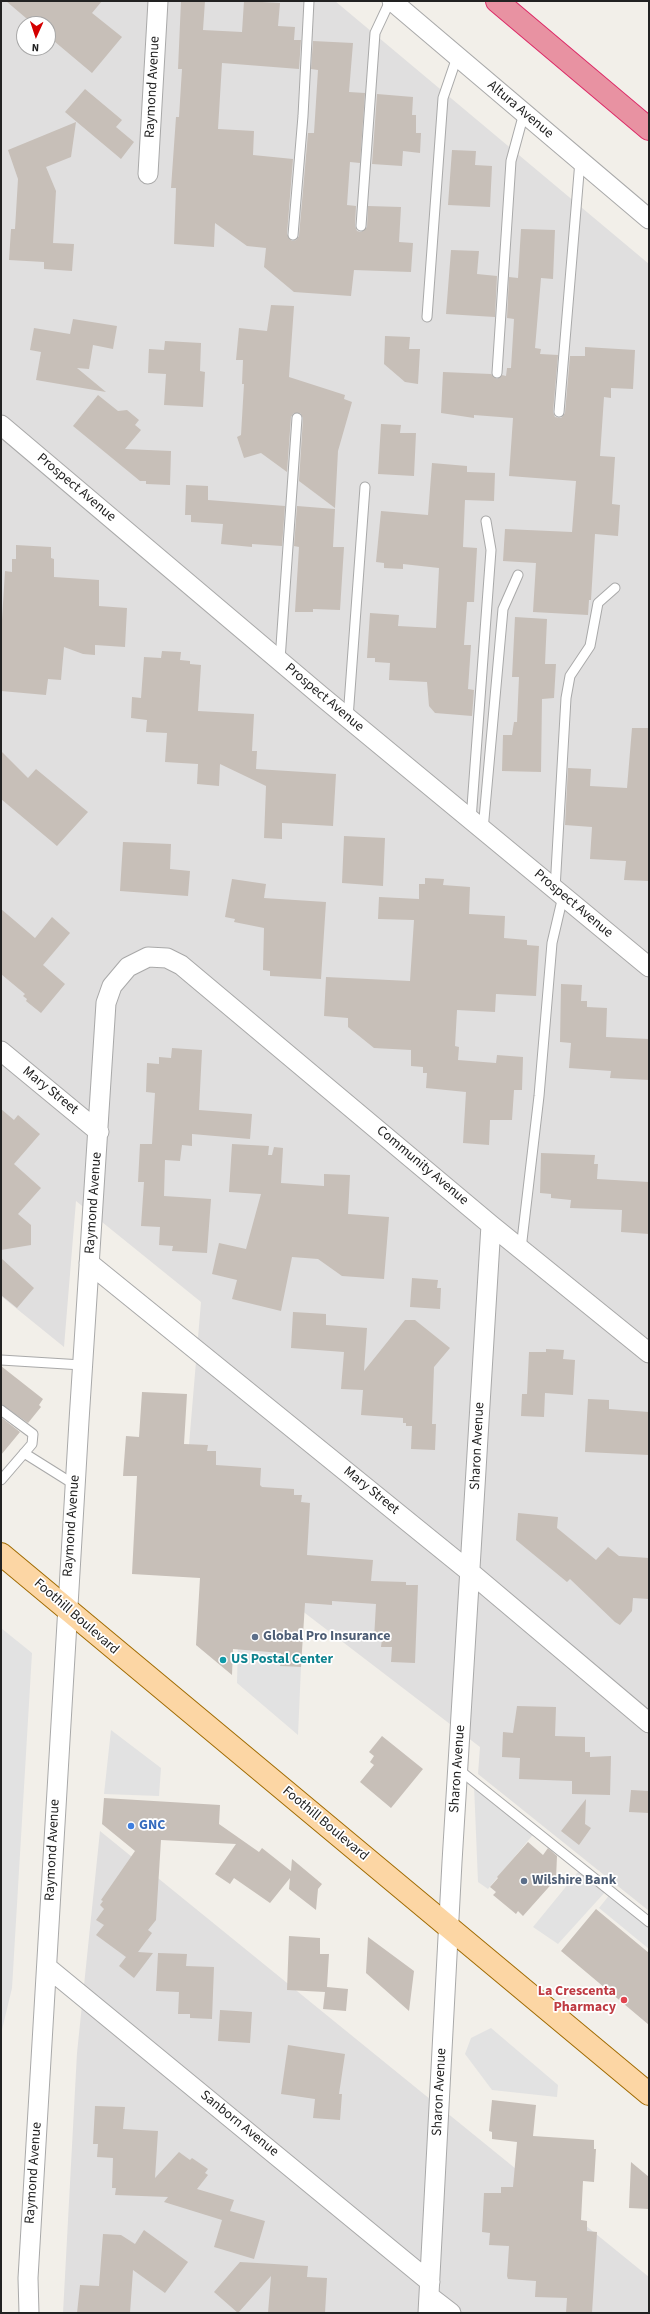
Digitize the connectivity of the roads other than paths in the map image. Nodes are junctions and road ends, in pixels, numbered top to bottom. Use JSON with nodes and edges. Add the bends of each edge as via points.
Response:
{"nodes":[{"id":1,"x":158,"y":1,"type":"edge"},
{"id":2,"x":309,"y":1,"type":"edge"},
{"id":3,"x":391,"y":1,"type":"edge"},
{"id":4,"x":497,"y":1,"type":"edge"},
{"id":5,"x":457,"y":57,"type":"junction"},
{"id":6,"x":524,"y":113,"type":"junction"},
{"id":7,"x":649,"y":129,"type":"edge"},
{"id":8,"x":580,"y":161,"type":"junction"},
{"id":9,"x":148,"y":174,"type":"dead end"},
{"id":10,"x":649,"y":219,"type":"edge"},
{"id":11,"x":361,"y":226,"type":"dead end"},
{"id":12,"x":293,"y":235,"type":"dead end"},
{"id":13,"x":427,"y":317,"type":"dead end"},
{"id":14,"x":497,"y":373,"type":"dead end"},
{"id":15,"x":559,"y":412,"type":"dead end"},
{"id":16,"x":297,"y":418,"type":"dead end"},
{"id":17,"x":1,"y":425,"type":"edge"},
{"id":18,"x":365,"y":487,"type":"dead end"},
{"id":19,"x":486,"y":521,"type":"dead end"},
{"id":20,"x":518,"y":575,"type":"dead end"},
{"id":21,"x":616,"y":588,"type":"dead end"},
{"id":22,"x":280,"y":661,"type":"junction"},
{"id":23,"x":348,"y":718,"type":"junction"},
{"id":24,"x":477,"y":825,"type":"junction"},
{"id":25,"x":559,"y":893,"type":"junction"},
{"id":26,"x":649,"y":967,"type":"edge"},
{"id":27,"x":197,"y":977,"type":"joint"},
{"id":28,"x":1,"y":1051,"type":"edge"},
{"id":29,"x":99,"y":1132,"type":"junction"},
{"id":30,"x":492,"y":1225,"type":"junction"},
{"id":31,"x":521,"y":1249,"type":"junction"},
{"id":32,"x":89,"y":1263,"type":"junction"},
{"id":33,"x":649,"y":1353,"type":"edge"},
{"id":34,"x":1,"y":1360,"type":"edge"},
{"id":35,"x":82,"y":1365,"type":"junction"},
{"id":36,"x":1,"y":1410,"type":"edge"},
{"id":37,"x":24,"y":1453,"type":"junction"},
{"id":38,"x":1,"y":1480,"type":"edge"},
{"id":39,"x":74,"y":1485,"type":"junction"},
{"id":40,"x":1,"y":1554,"type":"edge"},
{"id":41,"x":470,"y":1572,"type":"junction"},
{"id":42,"x":67,"y":1609,"type":"junction"},
{"id":43,"x":649,"y":1724,"type":"edge"},
{"id":44,"x":458,"y":1769,"type":"junction"},
{"id":45,"x":649,"y":1922,"type":"edge"},
{"id":46,"x":448,"y":1927,"type":"junction"},
{"id":47,"x":47,"y":1967,"type":"junction"},
{"id":48,"x":649,"y":2094,"type":"edge"},
{"id":49,"x":429,"y":2297,"type":"edge"},
{"id":50,"x":28,"y":2313,"type":"edge"},
{"id":51,"x":451,"y":2313,"type":"edge"}],
"edges":[{"from":1,"to":9,"type":"street","name":"Raymond Avenue"},
{"from":2,"to":12,"type":"lane"},
{"from":3,"to":5,"type":"street","name":"Altura Avenue"},
{"from":3,"to":11,"type":"lane","via":[[375,33]]},
{"from":4,"to":7,"type":"highway"},
{"from":5,"to":6,"type":"street","name":"Altura Avenue"},
{"from":5,"to":13,"type":"lane","via":[[443,98]]},
{"from":6,"to":8,"type":"street","name":"Altura Avenue"},
{"from":6,"to":14,"type":"lane","via":[[510,161]]},
{"from":8,"to":10,"type":"street","name":"Altura Avenue"},
{"from":8,"to":15,"type":"lane"},
{"from":16,"to":22,"type":"lane"},
{"from":17,"to":22,"type":"street","name":"Prospect Avenue"},
{"from":18,"to":23,"type":"lane"},
{"from":19,"to":24,"type":"lane","via":[[491,550]]},
{"from":20,"to":24,"type":"lane","via":[[503,609]]},
{"from":21,"to":25,"type":"lane","via":[[598,603],[590,646],[570,676],[566,698]]},
{"from":22,"to":23,"type":"street","name":"Prospect Avenue"},
{"from":23,"to":24,"type":"street","name":"Prospect Avenue"},
{"from":24,"to":25,"type":"street","name":"Prospect Avenue"},
{"from":25,"to":26,"type":"street","name":"Prospect Avenue"},
{"from":25,"to":31,"type":"lane"},
{"from":27,"to":29,"type":"street","name":"Raymond Avenue","via":[[167,958],[148,958],[128,968],[112,986],[106,1003]]},
{"from":27,"to":30,"type":"street","name":"Community Avenue"},
{"from":28,"to":29,"type":"street","name":"Mary Street"},
{"from":29,"to":32,"type":"street","name":"Raymond Avenue"},
{"from":30,"to":31,"type":"street","name":"Community Avenue"},
{"from":30,"to":41,"type":"street","name":"Sharon Avenue"},
{"from":31,"to":33,"type":"street","name":"Community Avenue"},
{"from":32,"to":35,"type":"street","name":"Raymond Avenue"},
{"from":32,"to":41,"type":"street","name":"Mary Street"},
{"from":34,"to":35,"type":"lane"},
{"from":35,"to":39,"type":"street","name":"Raymond Avenue"},
{"from":36,"to":37,"type":"lane","via":[[33,1434],[32,1444]]},
{"from":37,"to":38,"type":"lane"},
{"from":37,"to":39,"type":"lane"},
{"from":39,"to":42,"type":"street","name":"Raymond Avenue"},
{"from":40,"to":42,"type":"main road","name":"Foothill Boulevard"},
{"from":41,"to":43,"type":"street","name":"Mary Street"},
{"from":41,"to":44,"type":"street","name":"Sharon Avenue"},
{"from":42,"to":46,"type":"main road","name":"Foothill Boulevard"},
{"from":42,"to":47,"type":"street","name":"Raymond Avenue"},
{"from":44,"to":45,"type":"lane"},
{"from":44,"to":46,"type":"street","name":"Sharon Avenue"},
{"from":46,"to":48,"type":"main road","name":"Foothill Boulevard"},
{"from":46,"to":49,"type":"street","name":"Sharon Avenue"},
{"from":47,"to":49,"type":"street","name":"Sanborn Avenue"},
{"from":47,"to":50,"type":"street","name":"Raymond Avenue"},
{"from":49,"to":51,"type":"street","name":"Sanborn Avenue"}]}
